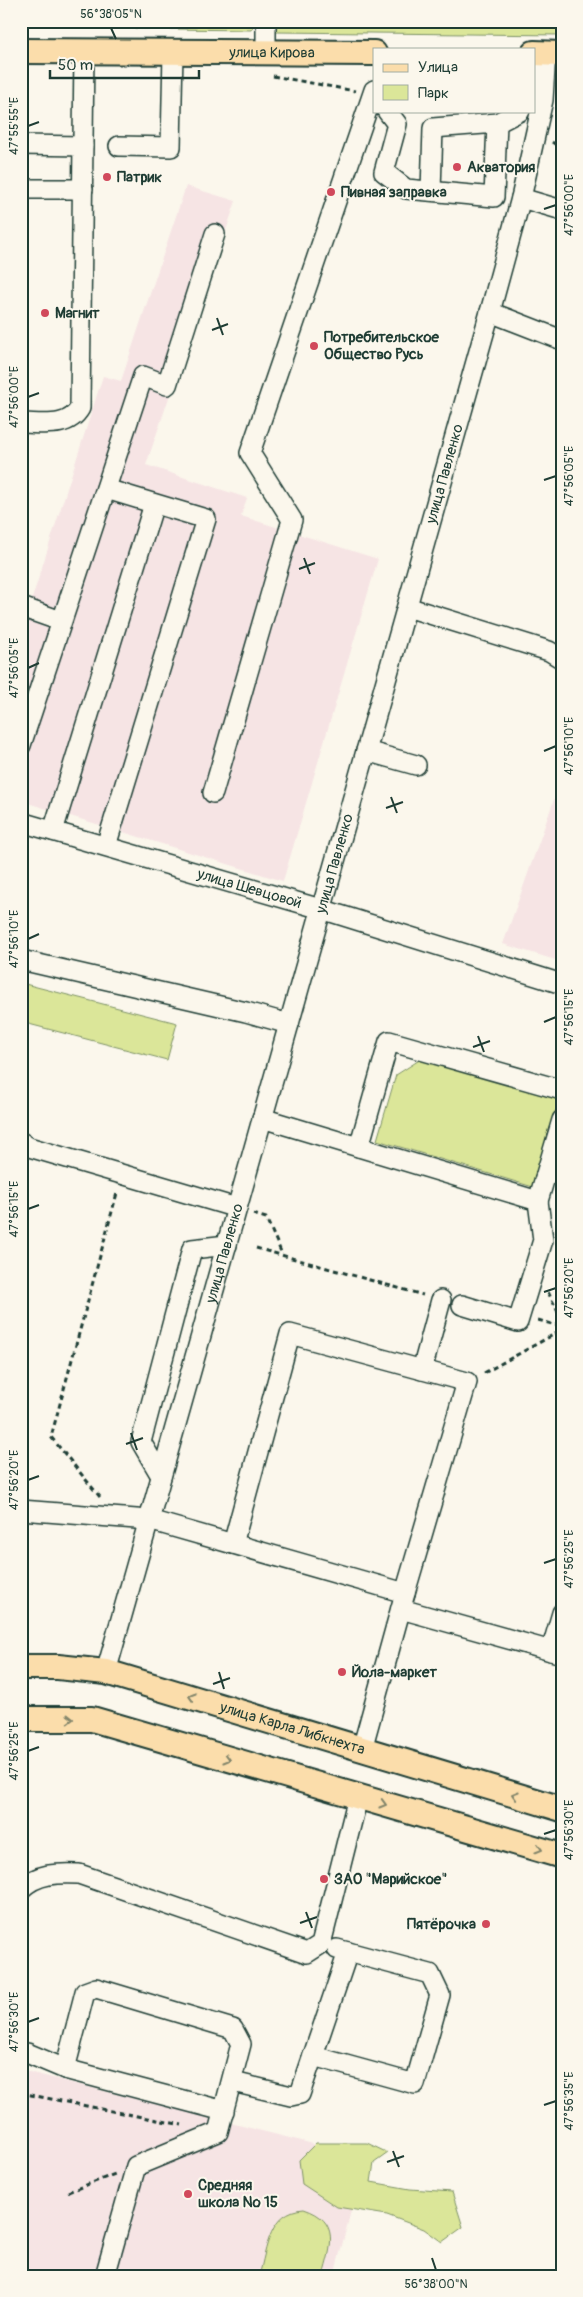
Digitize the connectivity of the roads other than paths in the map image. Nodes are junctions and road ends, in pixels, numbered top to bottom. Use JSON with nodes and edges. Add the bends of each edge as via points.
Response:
{"nodes":[{"id":1,"x":266,"y":21,"type":"edge"},
{"id":2,"x":21,"y":51,"type":"edge"},
{"id":3,"x":84,"y":51,"type":"junction"},
{"id":4,"x":173,"y":52,"type":"junction"},
{"id":5,"x":373,"y":53,"type":"edge"},
{"id":6,"x":547,"y":53,"type":"edge"},
{"id":7,"x":266,"y":63,"type":"junction"},
{"id":8,"x":373,"y":96,"type":"edge"},
{"id":9,"x":539,"y":102,"type":"edge"},
{"id":10,"x":388,"y":112,"type":"edge"},
{"id":11,"x":518,"y":112,"type":"edge"},
{"id":12,"x":497,"y":122,"type":"junction"},
{"id":13,"x":21,"y":145,"type":"edge"},
{"id":14,"x":83,"y":146,"type":"junction"},
{"id":15,"x":120,"y":146,"type":"dead end"},
{"id":16,"x":21,"y":189,"type":"edge"},
{"id":17,"x":83,"y":189,"type":"junction"},
{"id":18,"x":431,"y":191,"type":"junction"},
{"id":19,"x":520,"y":198,"type":"junction"},
{"id":20,"x":562,"y":210,"type":"edge"},
{"id":21,"x":215,"y":234,"type":"dead end"},
{"id":22,"x":490,"y":312,"type":"junction"},
{"id":23,"x":562,"y":340,"type":"edge"},
{"id":24,"x":21,"y":423,"type":"edge"},
{"id":25,"x":106,"y":489,"type":"junction"},
{"id":26,"x":154,"y":504,"type":"junction"},
{"id":27,"x":21,"y":607,"type":"edge"},
{"id":28,"x":407,"y":607,"type":"junction"},
{"id":29,"x":61,"y":621,"type":"junction"},
{"id":30,"x":562,"y":658,"type":"edge"},
{"id":31,"x":21,"y":745,"type":"edge"},
{"id":32,"x":366,"y":751,"type":"junction"},
{"id":33,"x":416,"y":765,"type":"dead end"},
{"id":34,"x":213,"y":793,"type":"dead end"},
{"id":35,"x":21,"y":822,"type":"edge"},
{"id":36,"x":53,"y":831,"type":"junction"},
{"id":37,"x":106,"y":846,"type":"junction"},
{"id":38,"x":321,"y":909,"type":"junction"},
{"id":39,"x":21,"y":960,"type":"edge"},
{"id":40,"x":562,"y":984,"type":"edge"},
{"id":41,"x":289,"y":1024,"type":"junction"},
{"id":42,"x":562,"y":1090,"type":"edge"},
{"id":43,"x":262,"y":1118,"type":"junction"},
{"id":44,"x":562,"y":1120,"type":"edge"},
{"id":45,"x":21,"y":1142,"type":"edge"},
{"id":46,"x":359,"y":1147,"type":"junction"},
{"id":47,"x":538,"y":1201,"type":"junction"},
{"id":48,"x":237,"y":1208,"type":"junction"},
{"id":49,"x":227,"y":1245,"type":"junction"},
{"id":50,"x":441,"y":1300,"type":"road end"},
{"id":51,"x":462,"y":1306,"type":"dead end"},
{"id":52,"x":422,"y":1370,"type":"junction"},
{"id":53,"x":161,"y":1476,"type":"junction"},
{"id":54,"x":21,"y":1510,"type":"edge"},
{"id":55,"x":149,"y":1520,"type":"junction"},
{"id":56,"x":233,"y":1544,"type":"junction"},
{"id":57,"x":403,"y":1601,"type":"junction"},
{"id":58,"x":562,"y":1613,"type":"edge"},
{"id":59,"x":556,"y":1653,"type":"edge"},
{"id":60,"x":21,"y":1666,"type":"edge"},
{"id":61,"x":106,"y":1672,"type":"junction"},
{"id":62,"x":21,"y":1719,"type":"edge"},
{"id":63,"x":362,"y":1749,"type":"junction"},
{"id":64,"x":358,"y":1797,"type":"junction"},
{"id":65,"x":562,"y":1809,"type":"edge"},
{"id":66,"x":562,"y":1856,"type":"edge"},
{"id":67,"x":21,"y":1889,"type":"edge"},
{"id":68,"x":321,"y":1944,"type":"junction"},
{"id":69,"x":348,"y":1952,"type":"junction"},
{"id":70,"x":21,"y":2053,"type":"edge"},
{"id":71,"x":313,"y":2056,"type":"junction"},
{"id":72,"x":65,"y":2068,"type":"junction"},
{"id":73,"x":233,"y":2082,"type":"junction"},
{"id":74,"x":224,"y":2112,"type":"junction"},
{"id":75,"x":105,"y":2276,"type":"edge"}],
"edges":[{"from":1,"to":7,"type":"street"},
{"from":2,"to":3,"type":"main road","name":"улица Кирова"},
{"from":3,"to":4,"type":"main road","name":"улица Кирова"},
{"from":3,"to":14,"type":"street"},
{"from":4,"to":7,"type":"main road","name":"улица Кирова"},
{"from":4,"to":15,"type":"street","via":[[171,147]]},
{"from":5,"to":7,"type":"main road","name":"улица Кирова"},
{"from":6,"to":9,"type":"street","name":"улица Павленко"},
{"from":8,"to":34,"type":"street","via":[[250,452],[292,520]]},
{"from":9,"to":19,"type":"street","name":"улица Павленко"},
{"from":10,"to":18,"type":"street","via":[[397,124],[384,172],[406,189]]},
{"from":11,"to":12,"type":"street"},
{"from":12,"to":18,"type":"street","via":[[433,128]]},
{"from":12,"to":18,"type":"street","via":[[494,197]]},
{"from":13,"to":14,"type":"street"},
{"from":14,"to":17,"type":"street"},
{"from":16,"to":17,"type":"street"},
{"from":17,"to":24,"type":"street","via":[[80,408],[69,420],[61,423]]},
{"from":19,"to":20,"type":"street"},
{"from":19,"to":22,"type":"street","name":"улица Павленко"},
{"from":21,"to":25,"type":"street","via":[[167,385],[142,376]]},
{"from":22,"to":23,"type":"street"},
{"from":22,"to":28,"type":"street","name":"улица Павленко"},
{"from":25,"to":26,"type":"street"},
{"from":25,"to":29,"type":"street"},
{"from":26,"to":36,"type":"street"},
{"from":26,"to":37,"type":"street","via":[[206,519]]},
{"from":27,"to":29,"type":"street"},
{"from":28,"to":30,"type":"street","via":[[549,651]]},
{"from":28,"to":32,"type":"street","name":"улица Павленко"},
{"from":29,"to":31,"type":"street"},
{"from":32,"to":33,"type":"street"},
{"from":32,"to":38,"type":"street","name":"улица Павленко"},
{"from":35,"to":36,"type":"street","name":"улица Шевцовой"},
{"from":36,"to":37,"type":"street","name":"улица Шевцовой"},
{"from":37,"to":38,"type":"street","name":"улица Шевцовой"},
{"from":38,"to":40,"type":"street","name":"улица Шевцовой"},
{"from":38,"to":41,"type":"street","name":"улица Павленко"},
{"from":39,"to":41,"type":"street"},
{"from":41,"to":43,"type":"street","name":"улица Павленко"},
{"from":42,"to":46,"type":"street","via":[[389,1041]]},
{"from":43,"to":46,"type":"street"},
{"from":43,"to":48,"type":"street","name":"улица Павленко"},
{"from":44,"to":47,"type":"street"},
{"from":45,"to":48,"type":"street","via":[[56,1156]]},
{"from":46,"to":47,"type":"street"},
{"from":47,"to":51,"type":"street","via":[[543,1240],[518,1322]]},
{"from":48,"to":49,"type":"street","name":"улица Павленко"},
{"from":49,"to":53,"type":"street","name":"улица Павленко"},
{"from":49,"to":53,"type":"street","via":[[192,1249],[141,1442]]},
{"from":50,"to":52,"type":"street"},
{"from":52,"to":56,"type":"street","via":[[290,1334]]},
{"from":52,"to":57,"type":"street","via":[[467,1382]]},
{"from":53,"to":55,"type":"street","name":"улица Павленко"},
{"from":54,"to":55,"type":"street"},
{"from":55,"to":56,"type":"street"},
{"from":55,"to":61,"type":"street","name":"улица Павленко"},
{"from":56,"to":57,"type":"street"},
{"from":57,"to":59,"type":"street"},
{"from":57,"to":63,"type":"street"},
{"from":58,"to":59,"type":"street"},
{"from":60,"to":61,"type":"main road","name":"улица Карла Либкнехта","via":[[58,1666]]},
{"from":63,"to":61,"type":"main road","name":"улица Карла Либкнехта","one_way":true},
{"from":62,"to":64,"type":"main road","one_way":true,"via":[[92,1719]]},
{"from":65,"to":63,"type":"main road","name":"улица Карла Либкнехта","one_way":true},
{"from":64,"to":66,"type":"main road","one_way":true},
{"from":64,"to":68,"type":"street"},
{"from":67,"to":68,"type":"street","via":[[39,1877],[55,1873],[79,1874],[307,1953]]},
{"from":68,"to":69,"type":"street"},
{"from":69,"to":71,"type":"street"},
{"from":69,"to":71,"type":"street","via":[[430,1974],[440,1995],[415,2084]]},
{"from":70,"to":72,"type":"street"},
{"from":71,"to":73,"type":"street","via":[[300,2094],[291,2096]]},
{"from":72,"to":73,"type":"street","via":[[85,1992],[96,1988],[233,2030],[241,2044]]},
{"from":72,"to":74,"type":"street"},
{"from":73,"to":74,"type":"street"},
{"from":74,"to":75,"type":"street","via":[[218,2132],[136,2166]]}]}
